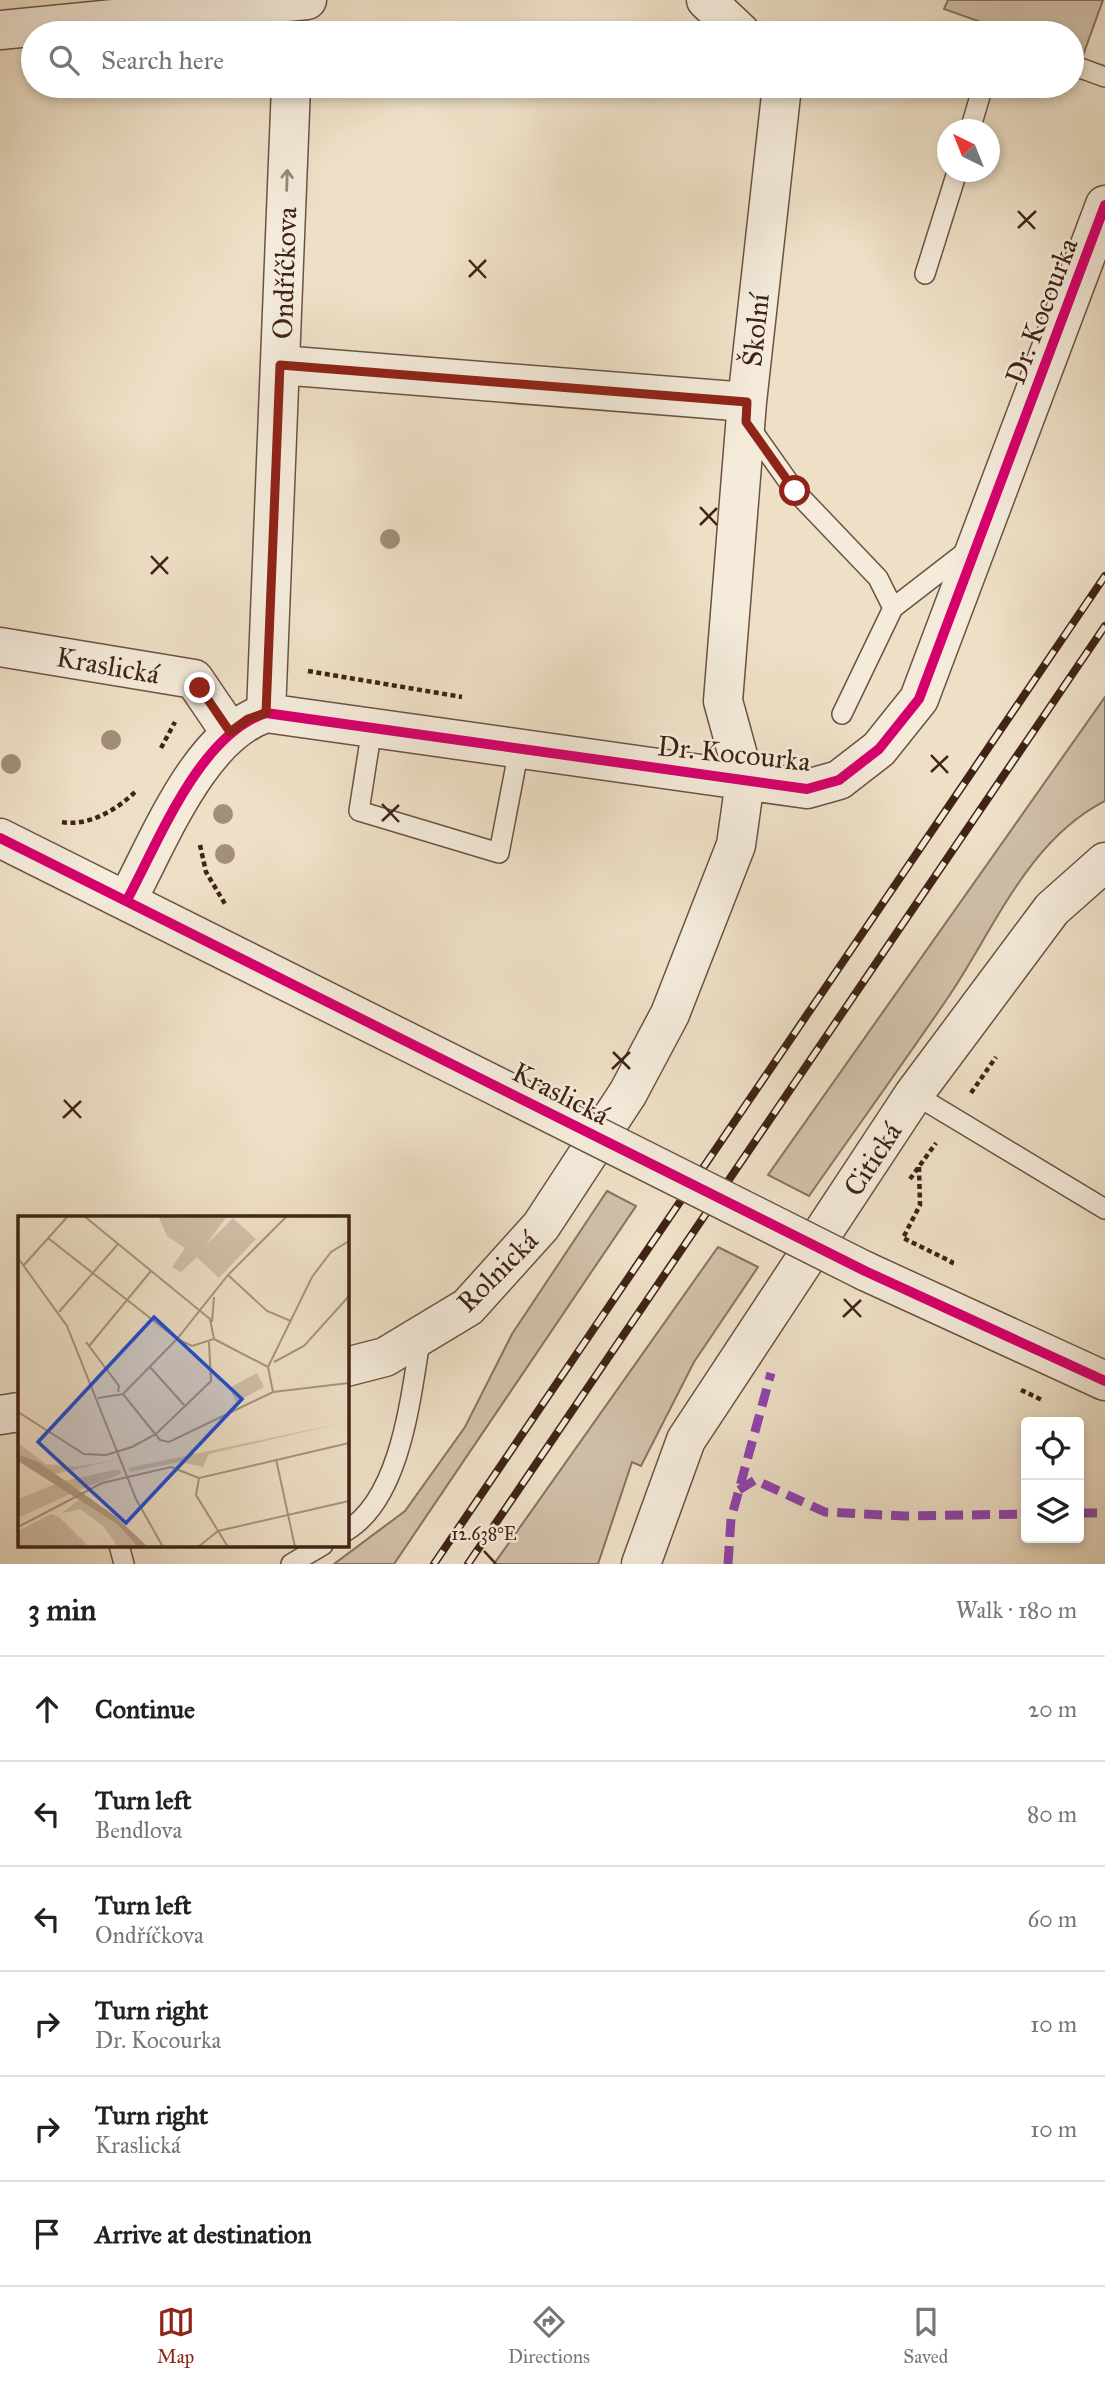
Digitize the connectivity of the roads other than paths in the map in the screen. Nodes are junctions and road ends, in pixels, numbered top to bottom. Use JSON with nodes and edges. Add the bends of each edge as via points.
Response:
{"nodes":[{"id":1,"x":706,"y":0,"type":"edge"},
{"id":2,"x":297,"y":9,"type":"edge"},
{"id":3,"x":127,"y":21,"type":"edge"},
{"id":4,"x":728,"y":21,"type":"edge"},
{"id":5,"x":21,"y":29,"type":"edge"},
{"id":6,"x":0,"y":30,"type":"edge"},
{"id":7,"x":1084,"y":69,"type":"edge"},
{"id":8,"x":1105,"y":77,"type":"edge"},
{"id":9,"x":291,"y":98,"type":"edge"},
{"id":10,"x":781,"y":98,"type":"edge"},
{"id":11,"x":979,"y":98,"type":"edge"},
{"id":12,"x":973,"y":119,"type":"edge"},
{"id":13,"x":954,"y":182,"type":"edge"},
{"id":14,"x":1105,"y":205,"type":"edge"},
{"id":15,"x":925,"y":274,"type":"dead end"},
{"id":16,"x":280,"y":365,"type":"junction"},
{"id":17,"x":746,"y":412,"type":"junction"},
{"id":18,"x":978,"y":543,"type":"junction"},
{"id":19,"x":893,"y":608,"type":"junction"},
{"id":20,"x":0,"y":647,"type":"edge"},
{"id":21,"x":266,"y":713,"type":"junction"},
{"id":22,"x":842,"y":714,"type":"dead end"},
{"id":23,"x":372,"y":728,"type":"junction"},
{"id":24,"x":230,"y":732,"type":"junction"},
{"id":25,"x":519,"y":748,"type":"junction"},
{"id":26,"x":745,"y":781,"type":"junction"},
{"id":27,"x":0,"y":838,"type":"edge"},
{"id":28,"x":1105,"y":862,"type":"edge"},
{"id":29,"x":127,"y":901,"type":"junction"},
{"id":30,"x":914,"y":1094,"type":"junction"},
{"id":31,"x":562,"y":1198,"type":"joint"},
{"id":32,"x":1105,"y":1209,"type":"edge"},
{"id":33,"x":421,"y":1335,"type":"junction"},
{"id":34,"x":348,"y":1366,"type":"edge"},
{"id":35,"x":1105,"y":1381,"type":"edge"},
{"id":36,"x":18,"y":1412,"type":"edge"},
{"id":37,"x":0,"y":1415,"type":"edge"},
{"id":38,"x":348,"y":1529,"type":"edge"},
{"id":39,"x":119,"y":1546,"type":"edge"},
{"id":40,"x":321,"y":1546,"type":"edge"},
{"id":41,"x":124,"y":1564,"type":"edge"},
{"id":42,"x":291,"y":1564,"type":"edge"},
{"id":43,"x":640,"y":1564,"type":"edge"}],
"edges":[{"from":1,"to":4,"type":"street"},
{"from":2,"to":3,"type":"street"},
{"from":5,"to":6,"type":"street"},
{"from":7,"to":8,"type":"lane"},
{"from":16,"to":9,"type":"street","name":"Ondříčkova","one_way":true},
{"from":10,"to":17,"type":"street","name":"Školní"},
{"from":11,"to":12,"type":"lane"},
{"from":13,"to":15,"type":"lane"},
{"from":14,"to":18,"type":"street","name":"Dr. Kocourka"},
{"from":16,"to":17,"type":"street"},
{"from":16,"to":21,"type":"street","name":"Ondříčkova"},
{"from":17,"to":19,"type":"lane","via":[[795,491],[878,578]]},
{"from":17,"to":26,"type":"street","name":"Školní","via":[[723,701]]},
{"from":18,"to":19,"type":"lane"},
{"from":18,"to":26,"type":"street","name":"Dr. Kocourka","via":[[919,699],[879,749],[839,780],[807,789]]},
{"from":19,"to":22,"type":"lane"},
{"from":20,"to":24,"type":"street","name":"Kraslická","via":[[194,679]]},
{"from":21,"to":23,"type":"street","name":"Dr. Kocourka"},
{"from":21,"to":24,"type":"street"},
{"from":23,"to":25,"type":"street","name":"Dr. Kocourka"},
{"from":23,"to":25,"type":"lane","via":[[359,811],[499,853]]},
{"from":24,"to":29,"type":"street","via":[[190,783]]},
{"from":25,"to":26,"type":"street","name":"Dr. Kocourka"},
{"from":26,"to":31,"type":"street","name":"Dr. Kocourka","via":[[736,845],[670,1014],[628,1093]]},
{"from":27,"to":29,"type":"street","name":"Kraslická"},
{"from":28,"to":30,"type":"street","name":"Citická","via":[[1052,909]]},
{"from":29,"to":35,"type":"street","name":"Kraslická","bridge":true,"via":[[865,1271]]},
{"from":30,"to":32,"type":"lane"},
{"from":30,"to":43,"type":"street","name":"Citická","via":[[686,1440]]},
{"from":31,"to":33,"type":"street","name":"Rolnická","via":[[468,1307]]},
{"from":33,"to":34,"type":"street","name":"Rolnická","via":[[385,1357]]},
{"from":33,"to":38,"type":"lane","via":[[405,1430],[377,1502]]},
{"from":36,"to":37,"type":"street"},
{"from":39,"to":41,"type":"lane"},
{"from":40,"to":42,"type":"lane"}]}
